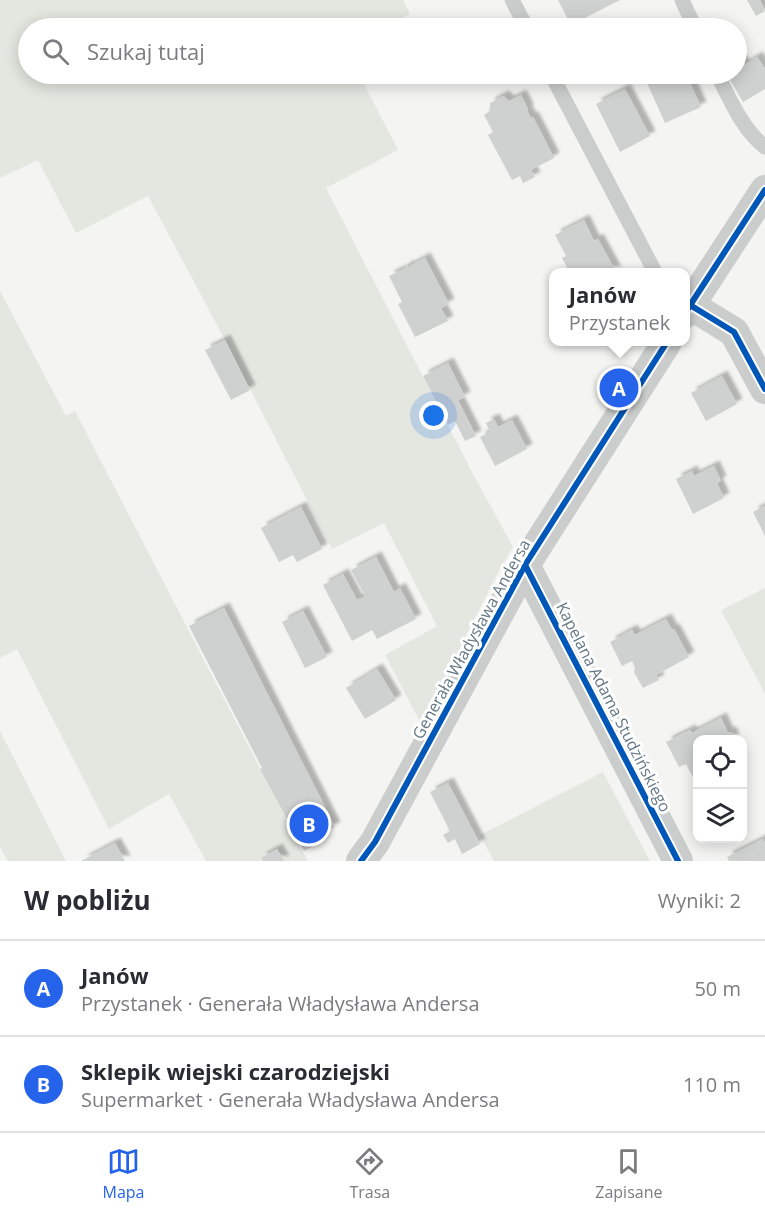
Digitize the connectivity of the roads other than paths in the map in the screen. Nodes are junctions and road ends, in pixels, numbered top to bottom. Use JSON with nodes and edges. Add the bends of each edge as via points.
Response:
{"nodes":[{"id":1,"x":512,"y":0,"type":"edge"},
{"id":2,"x":682,"y":0,"type":"edge"},
{"id":3,"x":522,"y":18,"type":"edge"},
{"id":4,"x":691,"y":18,"type":"edge"},
{"id":5,"x":556,"y":84,"type":"edge"},
{"id":6,"x":722,"y":84,"type":"edge"},
{"id":7,"x":765,"y":147,"type":"edge"},
{"id":8,"x":765,"y":190,"type":"edge"},
{"id":9,"x":652,"y":268,"type":"edge"},
{"id":10,"x":690,"y":302,"type":"edge"},
{"id":11,"x":690,"y":309,"type":"edge"},
{"id":12,"x":664,"y":346,"type":"edge"},
{"id":13,"x":765,"y":389,"type":"edge"},
{"id":14,"x":525,"y":565,"type":"junction"},
{"id":15,"x":374,"y":855,"type":"edge"},
{"id":16,"x":678,"y":861,"type":"edge"}],
"edges":[{"from":1,"to":3,"type":"lane"},
{"from":2,"to":4,"type":"lane"},
{"from":5,"to":9,"type":"lane"},
{"from":6,"to":7,"type":"lane","via":[[743,123]]},
{"from":8,"to":10,"type":"street"},
{"from":11,"to":13,"type":"street","via":[[734,332]]},
{"from":12,"to":14,"type":"street","name":"Generała Władysława Andersa"},
{"from":14,"to":15,"type":"street","name":"Generała Władysława Andersa"},
{"from":14,"to":16,"type":"street","name":"Kapelana Adama Studzińskiego"}]}
